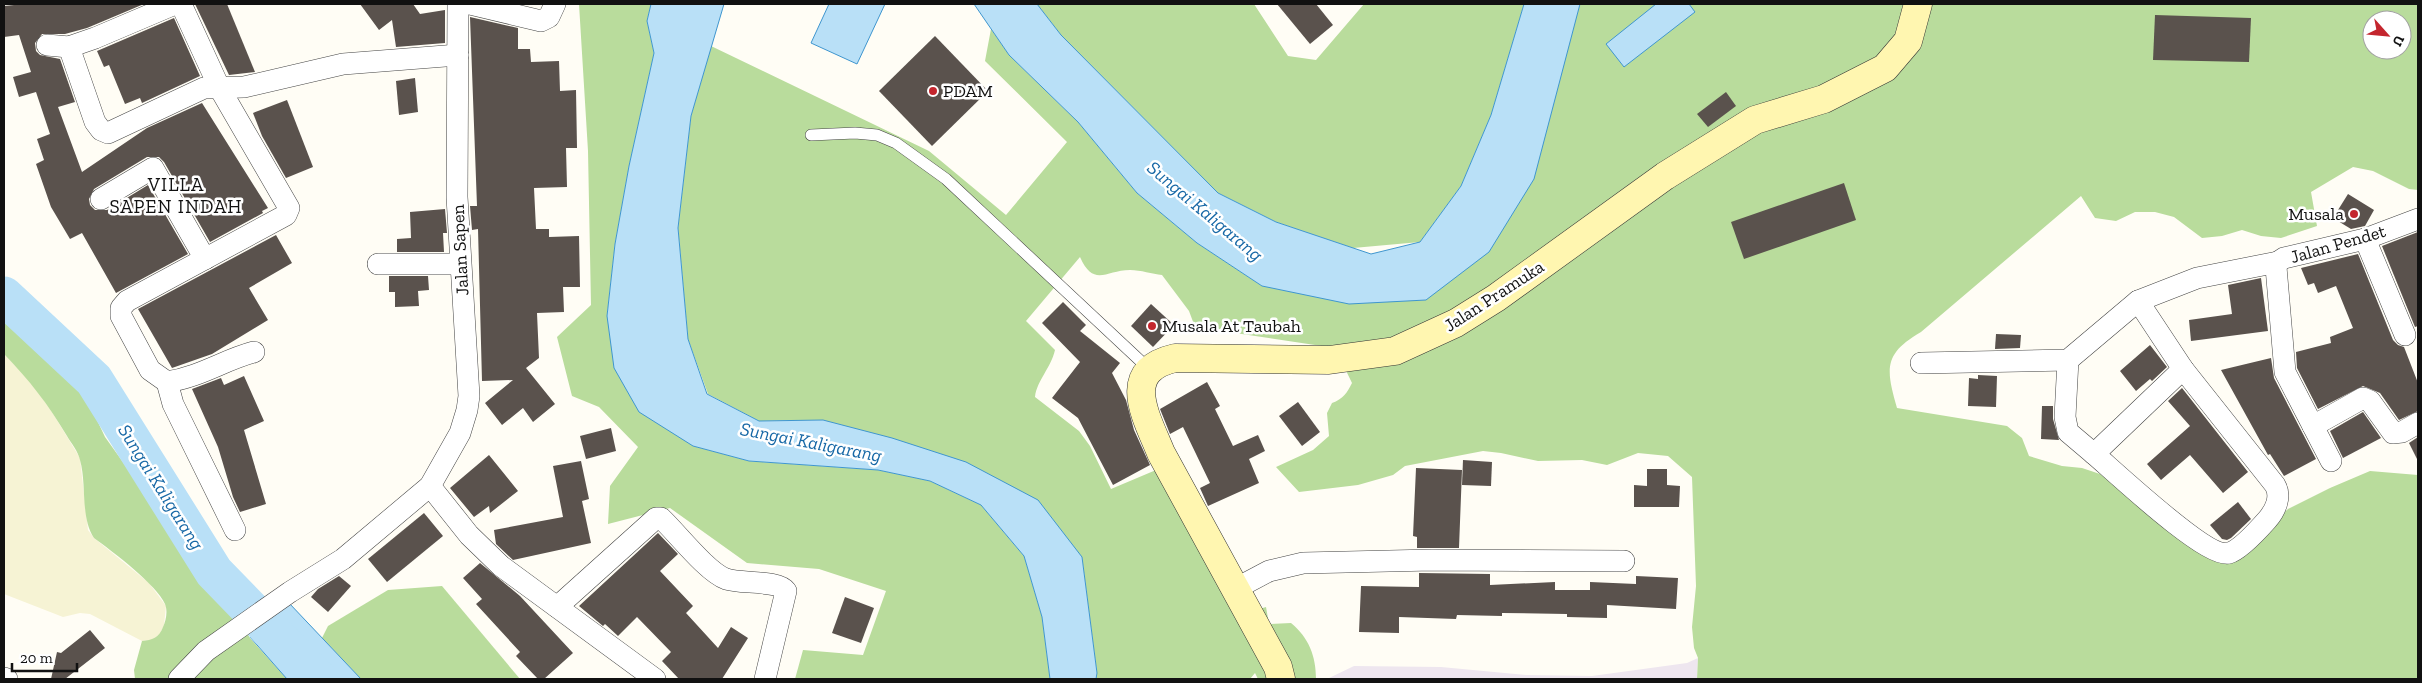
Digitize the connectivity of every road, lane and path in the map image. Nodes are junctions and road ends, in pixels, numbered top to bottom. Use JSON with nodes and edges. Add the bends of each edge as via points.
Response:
{"nodes":[{"id":1,"x":175,"y":4,"type":"edge"},
{"id":2,"x":181,"y":4,"type":"edge"},
{"id":3,"x":458,"y":4,"type":"edge"},
{"id":4,"x":470,"y":4,"type":"edge"},
{"id":5,"x":555,"y":4,"type":"edge"},
{"id":6,"x":1918,"y":4,"type":"edge"},
{"id":7,"x":47,"y":46,"type":"dead end"},
{"id":8,"x":68,"y":47,"type":"junction"},
{"id":9,"x":458,"y":55,"type":"junction"},
{"id":10,"x":220,"y":89,"type":"junction"},
{"id":11,"x":811,"y":135,"type":"dead end"},
{"id":12,"x":101,"y":199,"type":"dead end"},
{"id":13,"x":2418,"y":219,"type":"edge"},
{"id":14,"x":2365,"y":239,"type":"junction"},
{"id":15,"x":205,"y":259,"type":"junction"},
{"id":16,"x":2278,"y":262,"type":"junction"},
{"id":17,"x":378,"y":264,"type":"dead end"},
{"id":18,"x":460,"y":264,"type":"junction"},
{"id":19,"x":2138,"y":301,"type":"junction"},
{"id":20,"x":2405,"y":335,"type":"dead end"},
{"id":21,"x":254,"y":352,"type":"dead end"},
{"id":22,"x":2068,"y":360,"type":"junction"},
{"id":23,"x":1922,"y":363,"type":"dead end"},
{"id":24,"x":1149,"y":369,"type":"junction"},
{"id":25,"x":2183,"y":369,"type":"junction"},
{"id":26,"x":167,"y":382,"type":"junction"},
{"id":27,"x":2418,"y":423,"type":"edge"},
{"id":28,"x":2313,"y":426,"type":"junction"},
{"id":29,"x":2094,"y":454,"type":"junction"},
{"id":30,"x":2331,"y":461,"type":"dead end"},
{"id":31,"x":430,"y":486,"type":"junction"},
{"id":32,"x":235,"y":530,"type":"dead end"},
{"id":33,"x":1624,"y":561,"type":"dead end"},
{"id":34,"x":1235,"y":588,"type":"junction"},
{"id":35,"x":557,"y":607,"type":"junction"},
{"id":36,"x":179,"y":679,"type":"edge"},
{"id":37,"x":655,"y":679,"type":"edge"},
{"id":38,"x":765,"y":679,"type":"edge"},
{"id":39,"x":1281,"y":679,"type":"edge"}],
"edges":[{"from":1,"to":8,"type":"street","via":[[130,25]]},
{"from":2,"to":10,"type":"street"},
{"from":3,"to":9,"type":"street","name":"Jalan Sapen"},
{"from":4,"to":5,"type":"street","via":[[542,21],[549,17]]},
{"from":6,"to":24,"type":"main road","name":"Jalan Pramuka","via":[[1908,41],[1885,68],[1824,99],[1756,120],[1665,176],[1456,324],[1395,351],[1329,360],[1175,358]]},
{"from":7,"to":8,"type":"street"},
{"from":8,"to":10,"type":"street","via":[[95,122],[108,133],[204,88]]},
{"from":9,"to":10,"type":"street","via":[[343,64],[244,87]]},
{"from":9,"to":18,"type":"street","name":"Jalan Sapen"},
{"from":10,"to":15,"type":"street","via":[[289,208],[286,215]]},
{"from":11,"to":24,"type":"lane","via":[[856,133],[877,135],[896,142],[946,179]]},
{"from":12,"to":15,"type":"street","via":[[153,168]]},
{"from":13,"to":14,"type":"street","name":"Jalan Pendet"},
{"from":14,"to":16,"type":"street","name":"Jalan Pendet"},
{"from":14,"to":20,"type":"street"},
{"from":15,"to":26,"type":"street","via":[[126,301],[121,308],[121,316],[150,370]]},
{"from":16,"to":19,"type":"street","via":[[2197,278]]},
{"from":16,"to":28,"type":"street","name":"Jalan Pendet","via":[[2275,273],[2285,372]]},
{"from":17,"to":18,"type":"street"},
{"from":18,"to":31,"type":"street","name":"Jalan Sapen","via":[[469,396],[460,433]]},
{"from":19,"to":22,"type":"street"},
{"from":19,"to":25,"type":"street"},
{"from":21,"to":26,"type":"street","via":[[208,371]]},
{"from":22,"to":23,"type":"street"},
{"from":22,"to":29,"type":"street","via":[[2065,417],[2068,432]]},
{"from":24,"to":34,"type":"main road","via":[[1140,387],[1150,426],[1161,453]]},
{"from":25,"to":29,"type":"street"},
{"from":25,"to":29,"type":"street","via":[[2278,489],[2273,512],[2258,530],[2230,553],[2214,550],[2174,524]]},
{"from":26,"to":32,"type":"street","via":[[174,404]]},
{"from":27,"to":28,"type":"street","via":[[2393,433],[2370,401],[2364,398]]},
{"from":28,"to":30,"type":"street","name":"Jalan Pendet"},
{"from":31,"to":35,"type":"street","via":[[468,535],[500,566]]},
{"from":31,"to":36,"type":"street","via":[[343,559],[206,651]]},
{"from":33,"to":34,"type":"street","via":[[1303,563],[1269,571]]},
{"from":34,"to":39,"type":"main road","via":[[1278,667]]},
{"from":35,"to":37,"type":"street"},
{"from":35,"to":38,"type":"street","via":[[656,518],[661,518],[720,576],[744,583],[779,586],[786,591]]}]}
